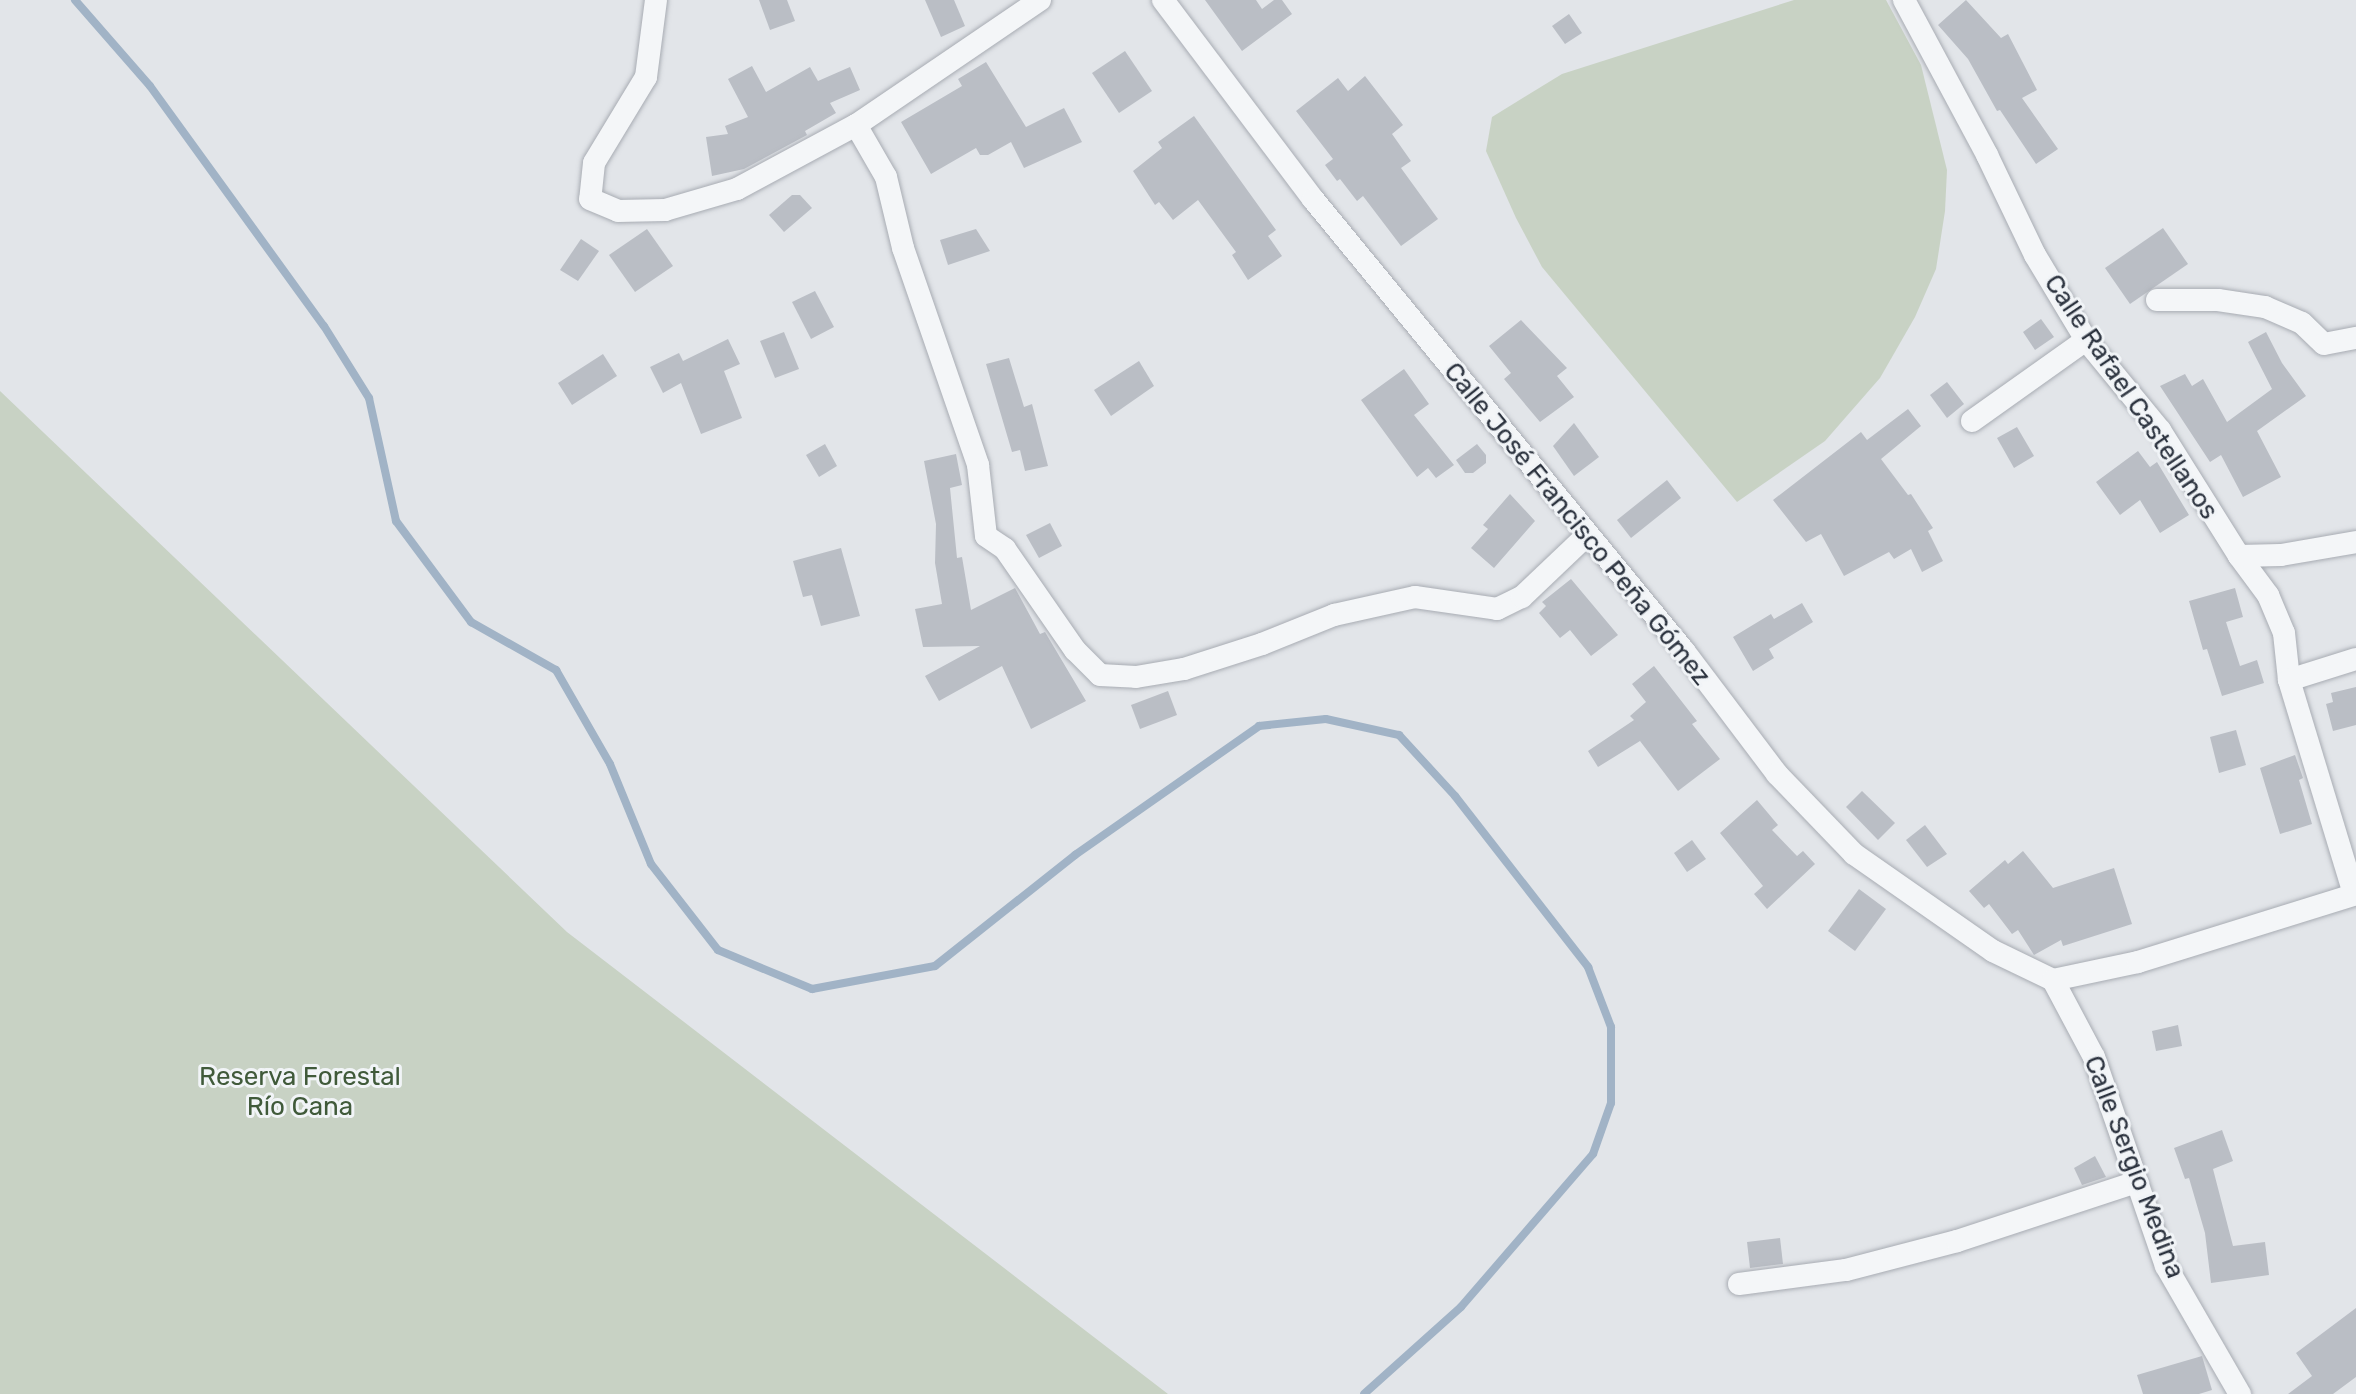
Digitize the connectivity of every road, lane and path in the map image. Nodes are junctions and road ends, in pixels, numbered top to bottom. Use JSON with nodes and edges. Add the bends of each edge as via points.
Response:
{"nodes":[{"id":1,"x":656,"y":0,"type":"edge"},
{"id":2,"x":1040,"y":0,"type":"edge"},
{"id":3,"x":1163,"y":0,"type":"edge"},
{"id":4,"x":1904,"y":0,"type":"edge"},
{"id":5,"x":856,"y":125,"type":"junction"},
{"id":6,"x":2157,"y":300,"type":"dead end"},
{"id":7,"x":2356,"y":338,"type":"edge"},
{"id":8,"x":2086,"y":340,"type":"junction"},
{"id":9,"x":1972,"y":421,"type":"dead end"},
{"id":10,"x":1587,"y":535,"type":"junction"},
{"id":11,"x":2356,"y":542,"type":"edge"},
{"id":12,"x":2239,"y":556,"type":"junction"},
{"id":13,"x":2356,"y":659,"type":"edge"},
{"id":14,"x":2289,"y":680,"type":"junction"},
{"id":15,"x":2355,"y":894,"type":"edge"},
{"id":16,"x":2053,"y":980,"type":"junction"},
{"id":17,"x":2136,"y":1182,"type":"junction"},
{"id":18,"x":1739,"y":1284,"type":"dead end"},
{"id":19,"x":2240,"y":1394,"type":"edge"}],
"edges":[{"from":1,"to":5,"type":"street","via":[[646,77],[594,163],[590,199],[618,211],[665,210],[737,189]]},
{"from":2,"to":5,"type":"street"},
{"from":3,"to":10,"type":"street","name":"Calle José Francisco Peña Gómez","via":[[1313,199]]},
{"from":4,"to":8,"type":"street","name":"Calle Rafael Castellanos","via":[[2035,255]]},
{"from":5,"to":10,"type":"street","via":[[886,177],[903,248],[978,465],[986,536],[1005,549],[1047,615],[1100,675],[1136,677],[1184,669],[1334,615],[1415,597],[1497,609],[1522,597]]},
{"from":6,"to":7,"type":"street","via":[[2265,307],[2302,323],[2324,344]]},
{"from":8,"to":9,"type":"street"},
{"from":8,"to":12,"type":"street","name":"Calle Rafael Castellanos","via":[[2160,430]]},
{"from":10,"to":16,"type":"street","name":"Calle José Francisco Peña Gómez","via":[[1777,774],[1854,854],[1993,951]]},
{"from":11,"to":12,"type":"street"},
{"from":12,"to":14,"type":"street","name":"Calle Rafael Castellanos","via":[[2268,595],[2284,633]]},
{"from":13,"to":14,"type":"street"},
{"from":14,"to":15,"type":"street","name":"Calle Rafael Castellanos"},
{"from":15,"to":16,"type":"street","via":[[2138,962]]},
{"from":16,"to":17,"type":"street","name":"Calle Sergio Medina","via":[[2094,1057]]},
{"from":17,"to":18,"type":"street","via":[[1957,1241],[1846,1270]]},
{"from":17,"to":19,"type":"street","name":"Calle Sergio Medina","via":[[2166,1266]]}]}
